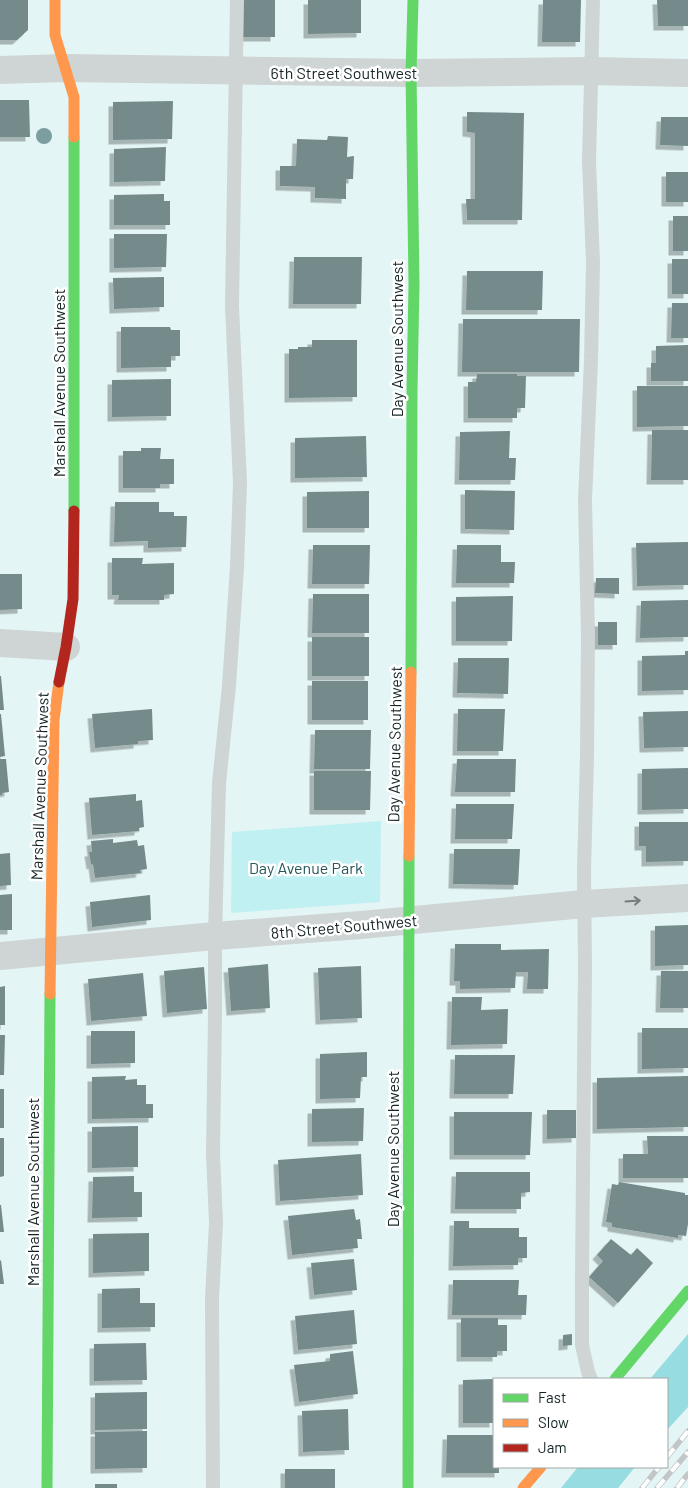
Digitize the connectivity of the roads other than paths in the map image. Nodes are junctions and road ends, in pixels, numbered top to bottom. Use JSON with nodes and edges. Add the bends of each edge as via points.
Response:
{"nodes":[{"id":1,"x":55,"y":0,"type":"edge"},
{"id":2,"x":237,"y":0,"type":"edge"},
{"id":3,"x":413,"y":0,"type":"edge"},
{"id":4,"x":593,"y":0,"type":"edge"},
{"id":5,"x":65,"y":68,"type":"junction"},
{"id":6,"x":0,"y":70,"type":"edge"},
{"id":7,"x":591,"y":71,"type":"junction"},
{"id":8,"x":236,"y":72,"type":"junction"},
{"id":9,"x":412,"y":73,"type":"junction"},
{"id":10,"x":688,"y":73,"type":"edge"},
{"id":11,"x":0,"y":643,"type":"edge"},
{"id":12,"x":66,"y":647,"type":"junction"},
{"id":13,"x":688,"y":898,"type":"edge"},
{"id":14,"x":584,"y":904,"type":"junction"},
{"id":15,"x":410,"y":920,"type":"junction"},
{"id":16,"x":215,"y":936,"type":"junction"},
{"id":17,"x":50,"y":952,"type":"junction"},
{"id":18,"x":0,"y":956,"type":"edge"},
{"id":19,"x":688,"y":1291,"type":"edge"},
{"id":20,"x":591,"y":1378,"type":"edge"},
{"id":21,"x":616,"y":1378,"type":"edge"},
{"id":22,"x":540,"y":1468,"type":"edge"},
{"id":23,"x":47,"y":1488,"type":"edge"},
{"id":24,"x":213,"y":1488,"type":"edge"},
{"id":25,"x":408,"y":1488,"type":"edge"},
{"id":26,"x":523,"y":1488,"type":"edge"}],
"edges":[{"from":1,"to":5,"type":"street","name":"Marshall Avenue Southwest","via":[[55,35]]},
{"from":2,"to":8,"type":"lane"},
{"from":3,"to":9,"type":"street","name":"Day Avenue Southwest"},
{"from":4,"to":7,"type":"lane"},
{"from":5,"to":6,"type":"street","name":"6th Street Southwest"},
{"from":5,"to":8,"type":"street","name":"6th Street Southwest"},
{"from":5,"to":12,"type":"street","name":"Marshall Avenue Southwest","via":[[74,97],[74,576]]},
{"from":7,"to":9,"type":"street","name":"6th Street Southwest"},
{"from":7,"to":10,"type":"street","name":"6th Street Southwest"},
{"from":7,"to":14,"type":"lane","via":[[593,263],[585,500],[588,653]]},
{"from":8,"to":9,"type":"street","name":"6th Street Southwest"},
{"from":8,"to":16,"type":"lane","via":[[232,306],[240,483],[237,567],[219,783]]},
{"from":9,"to":15,"type":"street","name":"Day Avenue Southwest"},
{"from":11,"to":12,"type":"street"},
{"from":12,"to":17,"type":"street","name":"Marshall Avenue Southwest","via":[[54,720]]},
{"from":14,"to":13,"type":"street","name":"8th Street Southwest","one_way":true},
{"from":14,"to":15,"type":"street","name":"8th Street Southwest"},
{"from":14,"to":20,"type":"lane","via":[[582,1345]]},
{"from":15,"to":16,"type":"street","name":"8th Street Southwest"},
{"from":15,"to":25,"type":"street","name":"Day Avenue Southwest"},
{"from":16,"to":17,"type":"street","name":"8th Street Southwest"},
{"from":16,"to":24,"type":"lane"},
{"from":17,"to":18,"type":"street","name":"8th Street Southwest"},
{"from":17,"to":23,"type":"street","name":"Marshall Avenue Southwest"},
{"from":19,"to":21,"type":"street"},
{"from":22,"to":26,"type":"street"}]}
